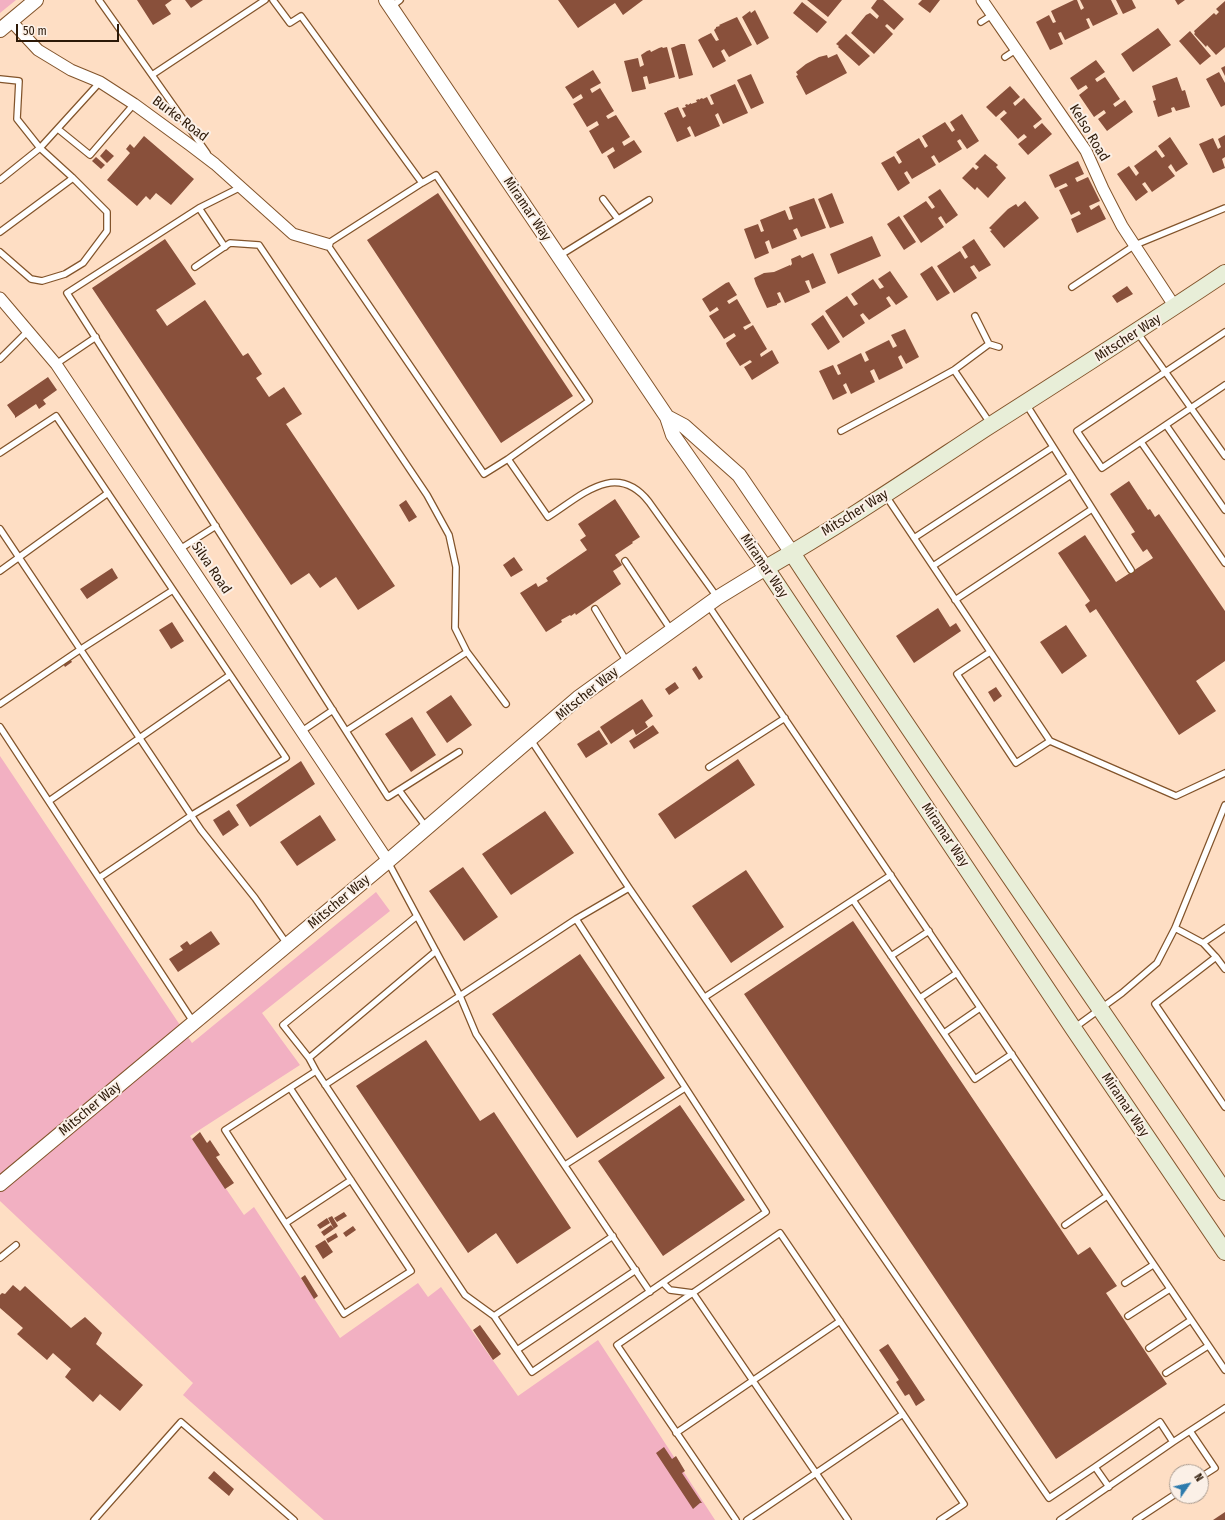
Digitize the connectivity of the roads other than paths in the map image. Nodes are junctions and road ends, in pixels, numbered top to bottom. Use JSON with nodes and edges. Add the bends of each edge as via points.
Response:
{"nodes":[{"id":1,"x":36,"y":0,"type":"edge"},
{"id":2,"x":99,"y":0,"type":"edge"},
{"id":3,"x":265,"y":0,"type":"edge"},
{"id":4,"x":273,"y":0,"type":"edge"},
{"id":5,"x":982,"y":0,"type":"edge"},
{"id":6,"x":392,"y":2,"type":"edge"},
{"id":7,"x":992,"y":15,"type":"junction"},
{"id":8,"x":981,"y":22,"type":"dead end"},
{"id":9,"x":5,"y":26,"type":"edge"},
{"id":10,"x":1016,"y":50,"type":"junction"},
{"id":11,"x":1004,"y":57,"type":"dead end"},
{"id":12,"x":152,"y":75,"type":"junction"},
{"id":13,"x":0,"y":78,"type":"edge"},
{"id":14,"x":100,"y":82,"type":"junction"},
{"id":15,"x":134,"y":104,"type":"junction"},
{"id":16,"x":58,"y":129,"type":"junction"},
{"id":17,"x":40,"y":148,"type":"junction"},
{"id":18,"x":215,"y":164,"type":"junction"},
{"id":19,"x":73,"y":178,"type":"junction"},
{"id":20,"x":0,"y":180,"type":"edge"},
{"id":21,"x":422,"y":183,"type":"junction"},
{"id":22,"x":241,"y":187,"type":"junction"},
{"id":23,"x":603,"y":199,"type":"dead end"},
{"id":24,"x":649,"y":200,"type":"dead end"},
{"id":25,"x":198,"y":208,"type":"junction"},
{"id":26,"x":1225,"y":208,"type":"edge"},
{"id":27,"x":618,"y":219,"type":"junction"},
{"id":28,"x":0,"y":232,"type":"edge"},
{"id":29,"x":327,"y":244,"type":"junction"},
{"id":30,"x":1135,"y":245,"type":"junction"},
{"id":31,"x":225,"y":247,"type":"junction"},
{"id":32,"x":0,"y":252,"type":"edge"},
{"id":33,"x":559,"y":256,"type":"junction"},
{"id":34,"x":195,"y":267,"type":"dead end"},
{"id":35,"x":1225,"y":273,"type":"edge"},
{"id":36,"x":1072,"y":287,"type":"dead end"},
{"id":37,"x":0,"y":298,"type":"edge"},
{"id":38,"x":1175,"y":307,"type":"junction"},
{"id":39,"x":975,"y":316,"type":"dead end"},
{"id":40,"x":28,"y":331,"type":"junction"},
{"id":41,"x":1137,"y":331,"type":"junction"},
{"id":42,"x":1225,"y":332,"type":"edge"},
{"id":43,"x":96,"y":337,"type":"junction"},
{"id":44,"x":989,"y":344,"type":"junction"},
{"id":45,"x":999,"y":347,"type":"dead end"},
{"id":46,"x":0,"y":359,"type":"edge"},
{"id":47,"x":56,"y":364,"type":"junction"},
{"id":48,"x":954,"y":370,"type":"junction"},
{"id":49,"x":1166,"y":372,"type":"junction"},
{"id":50,"x":1225,"y":385,"type":"edge"},
{"id":51,"x":1026,"y":404,"type":"junction"},
{"id":52,"x":1192,"y":408,"type":"junction"},
{"id":53,"x":667,"y":418,"type":"junction"},
{"id":54,"x":991,"y":425,"type":"junction"},
{"id":55,"x":1166,"y":425,"type":"junction"},
{"id":56,"x":842,"y":430,"type":"dead end"},
{"id":57,"x":1141,"y":442,"type":"junction"},
{"id":58,"x":1053,"y":447,"type":"junction"},
{"id":59,"x":0,"y":453,"type":"edge"},
{"id":60,"x":1225,"y":456,"type":"edge"},
{"id":61,"x":508,"y":459,"type":"junction"},
{"id":62,"x":1071,"y":475,"type":"junction"},
{"id":63,"x":108,"y":493,"type":"junction"},
{"id":64,"x":885,"y":494,"type":"junction"},
{"id":65,"x":1092,"y":509,"type":"junction"},
{"id":66,"x":1225,"y":510,"type":"edge"},
{"id":67,"x":216,"y":526,"type":"junction"},
{"id":68,"x":0,"y":529,"type":"edge"},
{"id":69,"x":914,"y":538,"type":"junction"},
{"id":70,"x":180,"y":549,"type":"junction"},
{"id":71,"x":792,"y":553,"type":"junction"},
{"id":72,"x":19,"y":558,"type":"junction"},
{"id":73,"x":625,"y":561,"type":"dead end"},
{"id":74,"x":1225,"y":563,"type":"edge"},
{"id":75,"x":933,"y":566,"type":"junction"},
{"id":76,"x":766,"y":568,"type":"junction"},
{"id":77,"x":1130,"y":570,"type":"dead end"},
{"id":78,"x":0,"y":571,"type":"edge"},
{"id":79,"x":173,"y":590,"type":"junction"},
{"id":80,"x":955,"y":600,"type":"junction"},
{"id":81,"x":712,"y":601,"type":"junction"},
{"id":82,"x":595,"y":609,"type":"dead end"},
{"id":83,"x":671,"y":630,"type":"junction"},
{"id":84,"x":81,"y":649,"type":"junction"},
{"id":85,"x":467,"y":652,"type":"junction"},
{"id":86,"x":990,"y":652,"type":"junction"},
{"id":87,"x":627,"y":662,"type":"junction"},
{"id":88,"x":230,"y":675,"type":"junction"},
{"id":89,"x":0,"y":704,"type":"edge"},
{"id":90,"x":506,"y":704,"type":"dead end"},
{"id":91,"x":333,"y":710,"type":"junction"},
{"id":92,"x":785,"y":718,"type":"junction"},
{"id":93,"x":0,"y":727,"type":"edge"},
{"id":94,"x":302,"y":731,"type":"junction"},
{"id":95,"x":346,"y":731,"type":"junction"},
{"id":96,"x":140,"y":737,"type":"junction"},
{"id":97,"x":531,"y":740,"type":"junction"},
{"id":98,"x":1050,"y":741,"type":"junction"},
{"id":99,"x":459,"y":752,"type":"dead end"},
{"id":100,"x":709,"y":767,"type":"dead end"},
{"id":101,"x":1225,"y":773,"type":"edge"},
{"id":102,"x":399,"y":790,"type":"junction"},
{"id":103,"x":49,"y":801,"type":"junction"},
{"id":104,"x":1225,"y":805,"type":"edge"},
{"id":105,"x":192,"y":816,"type":"junction"},
{"id":106,"x":427,"y":828,"type":"junction"},
{"id":107,"x":388,"y":861,"type":"junction"},
{"id":108,"x":891,"y":874,"type":"junction"},
{"id":109,"x":99,"y":878,"type":"junction"},
{"id":110,"x":630,"y":888,"type":"junction"},
{"id":111,"x":853,"y":900,"type":"junction"},
{"id":112,"x":417,"y":916,"type":"junction"},
{"id":113,"x":576,"y":919,"type":"junction"},
{"id":114,"x":1175,"y":928,"type":"junction"},
{"id":115,"x":1225,"y":928,"type":"edge"},
{"id":116,"x":929,"y":931,"type":"junction"},
{"id":117,"x":1203,"y":943,"type":"junction"},
{"id":118,"x":287,"y":945,"type":"junction"},
{"id":119,"x":436,"y":951,"type":"junction"},
{"id":120,"x":891,"y":956,"type":"junction"},
{"id":121,"x":1216,"y":957,"type":"junction"},
{"id":122,"x":1225,"y":969,"type":"edge"},
{"id":123,"x":957,"y":973,"type":"junction"},
{"id":124,"x":460,"y":996,"type":"junction"},
{"id":125,"x":705,"y":997,"type":"junction"},
{"id":126,"x":920,"y":998,"type":"junction"},
{"id":127,"x":980,"y":1008,"type":"junction"},
{"id":128,"x":1102,"y":1009,"type":"junction"},
{"id":129,"x":194,"y":1023,"type":"junction"},
{"id":130,"x":1073,"y":1028,"type":"junction"},
{"id":131,"x":944,"y":1033,"type":"junction"},
{"id":132,"x":1012,"y":1054,"type":"junction"},
{"id":133,"x":309,"y":1058,"type":"junction"},
{"id":134,"x":316,"y":1071,"type":"junction"},
{"id":135,"x":325,"y":1085,"type":"junction"},
{"id":136,"x":290,"y":1088,"type":"junction"},
{"id":137,"x":685,"y":1088,"type":"junction"},
{"id":138,"x":1225,"y":1107,"type":"edge"},
{"id":139,"x":565,"y":1165,"type":"junction"},
{"id":140,"x":351,"y":1180,"type":"junction"},
{"id":141,"x":0,"y":1184,"type":"edge"},
{"id":142,"x":1225,"y":1192,"type":"edge"},
{"id":143,"x":1107,"y":1196,"type":"junction"},
{"id":144,"x":286,"y":1223,"type":"junction"},
{"id":145,"x":1065,"y":1224,"type":"dead end"},
{"id":146,"x":613,"y":1236,"type":"junction"},
{"id":147,"x":16,"y":1244,"type":"dead end"},
{"id":148,"x":1225,"y":1252,"type":"edge"},
{"id":149,"x":0,"y":1258,"type":"edge"},
{"id":150,"x":1153,"y":1264,"type":"junction"},
{"id":151,"x":636,"y":1270,"type":"junction"},
{"id":152,"x":663,"y":1282,"type":"junction"},
{"id":153,"x":1125,"y":1283,"type":"dead end"},
{"id":154,"x":1170,"y":1289,"type":"junction"},
{"id":155,"x":650,"y":1292,"type":"junction"},
{"id":156,"x":693,"y":1293,"type":"junction"},
{"id":157,"x":494,"y":1316,"type":"junction"},
{"id":158,"x":1128,"y":1316,"type":"dead end"},
{"id":159,"x":1190,"y":1320,"type":"junction"},
{"id":160,"x":840,"y":1321,"type":"junction"},
{"id":161,"x":1208,"y":1346,"type":"junction"},
{"id":162,"x":1149,"y":1348,"type":"dead end"},
{"id":163,"x":517,"y":1350,"type":"junction"},
{"id":164,"x":1225,"y":1370,"type":"edge"},
{"id":165,"x":1166,"y":1373,"type":"dead end"},
{"id":166,"x":753,"y":1381,"type":"junction"},
{"id":167,"x":1225,"y":1408,"type":"edge"},
{"id":168,"x":903,"y":1414,"type":"junction"},
{"id":169,"x":1190,"y":1431,"type":"junction"},
{"id":170,"x":676,"y":1433,"type":"junction"},
{"id":171,"x":1173,"y":1442,"type":"junction"},
{"id":172,"x":1095,"y":1467,"type":"junction"},
{"id":173,"x":1209,"y":1472,"type":"edge"},
{"id":174,"x":816,"y":1473,"type":"junction"},
{"id":175,"x":1109,"y":1487,"type":"junction"},
{"id":176,"x":1169,"y":1498,"type":"edge"},
{"id":177,"x":94,"y":1520,"type":"edge"},
{"id":178,"x":294,"y":1520,"type":"edge"},
{"id":179,"x":736,"y":1520,"type":"edge"},
{"id":180,"x":747,"y":1520,"type":"edge"},
{"id":181,"x":848,"y":1520,"type":"edge"},
{"id":182,"x":940,"y":1520,"type":"edge"},
{"id":183,"x":1060,"y":1520,"type":"edge"},
{"id":184,"x":1136,"y":1520,"type":"edge"}],
"edges":[{"from":1,"to":9,"type":"street"},
{"from":2,"to":12,"type":"lane"},
{"from":3,"to":12,"type":"lane"},
{"from":4,"to":21,"type":"lane","via":[[290,24],[301,16]]},
{"from":5,"to":7,"type":"street","name":"Kelso Road"},
{"from":6,"to":33,"type":"street","name":"Miramar Way"},
{"from":7,"to":8,"type":"lane"},
{"from":7,"to":10,"type":"street","name":"Kelso Road"},
{"from":9,"to":14,"type":"street","name":"Burke Road","via":[[71,70]]},
{"from":10,"to":11,"type":"lane"},
{"from":10,"to":30,"type":"street","name":"Kelso Road","via":[[1086,151],[1116,213]]},
{"from":12,"to":18,"type":"lane"},
{"from":13,"to":17,"type":"lane","via":[[19,81],[17,119]]},
{"from":14,"to":15,"type":"street","name":"Burke Road"},
{"from":14,"to":16,"type":"lane"},
{"from":15,"to":16,"type":"lane","via":[[90,155]]},
{"from":15,"to":18,"type":"street","name":"Burke Road"},
{"from":16,"to":17,"type":"lane"},
{"from":17,"to":19,"type":"lane"},
{"from":17,"to":20,"type":"lane"},
{"from":18,"to":22,"type":"street","name":"Burke Road"},
{"from":19,"to":28,"type":"lane"},
{"from":19,"to":32,"type":"lane","via":[[107,212],[107,231],[82,263],[65,274],[42,281],[31,279]]},
{"from":21,"to":29,"type":"lane"},
{"from":21,"to":61,"type":"lane","via":[[436,175],[589,401]]},
{"from":22,"to":25,"type":"lane"},
{"from":22,"to":29,"type":"street","name":"Burke Road","via":[[293,234]]},
{"from":23,"to":27,"type":"lane"},
{"from":24,"to":27,"type":"lane"},
{"from":25,"to":31,"type":"lane"},
{"from":25,"to":43,"type":"lane","via":[[68,293]]},
{"from":26,"to":30,"type":"lane"},
{"from":27,"to":33,"type":"lane"},
{"from":29,"to":61,"type":"lane","via":[[484,474]]},
{"from":30,"to":36,"type":"lane"},
{"from":30,"to":38,"type":"street","name":"Kelso Road"},
{"from":31,"to":34,"type":"lane"},
{"from":31,"to":85,"type":"lane","via":[[230,243],[259,245],[427,495],[449,535],[456,567],[455,628]]},
{"from":33,"to":53,"type":"street","name":"Miramar Way"},
{"from":35,"to":38,"type":"main road","name":"Mitscher Way"},
{"from":37,"to":40,"type":"street","name":"Silva Road"},
{"from":38,"to":41,"type":"main road","name":"Mitscher Way"},
{"from":39,"to":44,"type":"lane"},
{"from":40,"to":46,"type":"lane"},
{"from":40,"to":47,"type":"street","name":"Silva Road"},
{"from":41,"to":49,"type":"lane"},
{"from":41,"to":51,"type":"main road","name":"Mitscher Way"},
{"from":42,"to":49,"type":"lane"},
{"from":43,"to":47,"type":"lane"},
{"from":43,"to":67,"type":"lane"},
{"from":44,"to":45,"type":"lane"},
{"from":44,"to":48,"type":"lane"},
{"from":47,"to":70,"type":"street","name":"Silva Road"},
{"from":48,"to":54,"type":"lane"},
{"from":48,"to":56,"type":"lane"},
{"from":49,"to":52,"type":"lane"},
{"from":49,"to":57,"type":"lane","via":[[1077,431],[1102,468]]},
{"from":50,"to":52,"type":"lane"},
{"from":51,"to":54,"type":"main road","name":"Mitscher Way"},
{"from":51,"to":58,"type":"lane"},
{"from":52,"to":55,"type":"lane"},
{"from":52,"to":60,"type":"lane"},
{"from":53,"to":71,"type":"street","via":[[684,426],[739,475]]},
{"from":53,"to":76,"type":"street","name":"Miramar Way","via":[[673,435]]},
{"from":54,"to":64,"type":"main road","name":"Mitscher Way"},
{"from":55,"to":57,"type":"lane"},
{"from":55,"to":66,"type":"lane"},
{"from":57,"to":74,"type":"lane"},
{"from":58,"to":62,"type":"lane"},
{"from":58,"to":69,"type":"lane"},
{"from":59,"to":63,"type":"lane","via":[[56,416]]},
{"from":61,"to":81,"type":"lane","via":[[548,517],[597,485],[608,482],[620,482],[641,492]]},
{"from":62,"to":65,"type":"lane"},
{"from":62,"to":75,"type":"lane"},
{"from":63,"to":72,"type":"lane"},
{"from":63,"to":79,"type":"lane"},
{"from":64,"to":69,"type":"lane"},
{"from":64,"to":71,"type":"main road","name":"Mitscher Way"},
{"from":65,"to":77,"type":"lane"},
{"from":65,"to":80,"type":"lane"},
{"from":67,"to":70,"type":"lane"},
{"from":67,"to":91,"type":"lane"},
{"from":68,"to":72,"type":"lane"},
{"from":69,"to":75,"type":"lane"},
{"from":70,"to":94,"type":"street","name":"Silva Road"},
{"from":71,"to":76,"type":"main road","name":"Mitscher Way"},
{"from":71,"to":128,"type":"main road","via":[[866,667]]},
{"from":72,"to":78,"type":"lane"},
{"from":72,"to":84,"type":"lane"},
{"from":73,"to":83,"type":"lane"},
{"from":75,"to":80,"type":"lane"},
{"from":76,"to":81,"type":"street","name":"Mitscher Way"},
{"from":76,"to":130,"type":"main road","name":"Miramar Way"},
{"from":79,"to":84,"type":"lane"},
{"from":79,"to":88,"type":"lane"},
{"from":80,"to":86,"type":"lane"},
{"from":81,"to":83,"type":"street","name":"Mitscher Way"},
{"from":81,"to":92,"type":"lane"},
{"from":82,"to":87,"type":"lane"},
{"from":83,"to":87,"type":"street","name":"Mitscher Way"},
{"from":84,"to":89,"type":"lane"},
{"from":84,"to":96,"type":"lane"},
{"from":85,"to":90,"type":"lane"},
{"from":85,"to":95,"type":"lane"},
{"from":86,"to":98,"type":"lane"},
{"from":86,"to":98,"type":"lane","via":[[956,674],[1016,763]]},
{"from":87,"to":97,"type":"street","name":"Mitscher Way","via":[[578,698]]},
{"from":88,"to":96,"type":"lane"},
{"from":88,"to":105,"type":"lane","via":[[286,758]]},
{"from":91,"to":94,"type":"lane"},
{"from":91,"to":95,"type":"lane"},
{"from":92,"to":100,"type":"lane"},
{"from":92,"to":108,"type":"lane"},
{"from":93,"to":103,"type":"lane"},
{"from":94,"to":107,"type":"street","name":"Silva Road"},
{"from":95,"to":102,"type":"lane","via":[[388,797]]},
{"from":96,"to":103,"type":"lane"},
{"from":96,"to":105,"type":"lane"},
{"from":97,"to":106,"type":"street","name":"Mitscher Way"},
{"from":97,"to":110,"type":"lane"},
{"from":98,"to":101,"type":"lane","via":[[1176,796]]},
{"from":99,"to":102,"type":"lane"},
{"from":102,"to":106,"type":"lane"},
{"from":103,"to":109,"type":"lane"},
{"from":104,"to":114,"type":"lane"},
{"from":105,"to":109,"type":"lane"},
{"from":105,"to":118,"type":"lane","via":[[255,898]]},
{"from":106,"to":107,"type":"street","name":"Mitscher Way"},
{"from":107,"to":112,"type":"lane"},
{"from":107,"to":118,"type":"street","name":"Mitscher Way"},
{"from":108,"to":111,"type":"lane"},
{"from":108,"to":116,"type":"lane"},
{"from":109,"to":129,"type":"lane"},
{"from":110,"to":113,"type":"lane"},
{"from":110,"to":125,"type":"lane"},
{"from":111,"to":120,"type":"lane"},
{"from":111,"to":125,"type":"lane"},
{"from":112,"to":119,"type":"lane"},
{"from":112,"to":133,"type":"lane","via":[[284,1025]]},
{"from":113,"to":124,"type":"lane"},
{"from":113,"to":137,"type":"lane"},
{"from":114,"to":117,"type":"lane"},
{"from":114,"to":128,"type":"lane","via":[[1157,962]]},
{"from":115,"to":117,"type":"lane"},
{"from":116,"to":120,"type":"lane"},
{"from":116,"to":123,"type":"lane"},
{"from":117,"to":121,"type":"lane"},
{"from":118,"to":129,"type":"street","name":"Mitscher Way"},
{"from":119,"to":124,"type":"lane"},
{"from":119,"to":133,"type":"lane"},
{"from":120,"to":126,"type":"lane"},
{"from":121,"to":122,"type":"lane"},
{"from":121,"to":138,"type":"lane","via":[[1155,1004]]},
{"from":123,"to":126,"type":"lane"},
{"from":123,"to":127,"type":"lane"},
{"from":124,"to":135,"type":"lane"},
{"from":124,"to":139,"type":"lane","via":[[476,1034]]},
{"from":125,"to":172,"type":"lane","via":[[1049,1498]]},
{"from":126,"to":131,"type":"lane"},
{"from":127,"to":131,"type":"lane"},
{"from":127,"to":132,"type":"lane"},
{"from":128,"to":130,"type":"lane"},
{"from":128,"to":142,"type":"main road"},
{"from":129,"to":141,"type":"street","name":"Mitscher Way"},
{"from":130,"to":148,"type":"main road","name":"Miramar Way"},
{"from":131,"to":132,"type":"lane","via":[[975,1079]]},
{"from":132,"to":143,"type":"lane"},
{"from":133,"to":134,"type":"lane"},
{"from":134,"to":135,"type":"lane"},
{"from":134,"to":136,"type":"lane"},
{"from":135,"to":157,"type":"lane","via":[[465,1295]]},
{"from":136,"to":140,"type":"lane"},
{"from":136,"to":144,"type":"lane","via":[[225,1130]]},
{"from":137,"to":139,"type":"lane"},
{"from":137,"to":152,"type":"lane","via":[[766,1212]]},
{"from":139,"to":146,"type":"lane"},
{"from":140,"to":144,"type":"lane"},
{"from":140,"to":144,"type":"lane","via":[[411,1270],[344,1314]]},
{"from":143,"to":145,"type":"lane"},
{"from":143,"to":150,"type":"lane"},
{"from":146,"to":151,"type":"lane"},
{"from":146,"to":157,"type":"lane"},
{"from":147,"to":149,"type":"lane"},
{"from":150,"to":153,"type":"lane"},
{"from":150,"to":154,"type":"lane"},
{"from":151,"to":155,"type":"lane"},
{"from":151,"to":163,"type":"lane"},
{"from":152,"to":155,"type":"lane"},
{"from":152,"to":156,"type":"lane","via":[[670,1290]]},
{"from":154,"to":158,"type":"lane"},
{"from":154,"to":159,"type":"lane"},
{"from":155,"to":163,"type":"lane","via":[[532,1372]]},
{"from":156,"to":160,"type":"lane","via":[[780,1234]]},
{"from":156,"to":166,"type":"lane"},
{"from":156,"to":170,"type":"lane","via":[[617,1345]]},
{"from":157,"to":163,"type":"lane"},
{"from":159,"to":161,"type":"lane"},
{"from":159,"to":162,"type":"lane"},
{"from":160,"to":166,"type":"lane"},
{"from":160,"to":168,"type":"lane"},
{"from":161,"to":164,"type":"lane"},
{"from":161,"to":165,"type":"lane"},
{"from":166,"to":170,"type":"lane"},
{"from":166,"to":174,"type":"lane"},
{"from":167,"to":169,"type":"lane"},
{"from":168,"to":174,"type":"lane"},
{"from":168,"to":182,"type":"lane","via":[[964,1504]]},
{"from":169,"to":171,"type":"lane"},
{"from":169,"to":173,"type":"lane","via":[[1215,1468]]},
{"from":170,"to":179,"type":"lane"},
{"from":171,"to":172,"type":"lane","via":[[1160,1422]]},
{"from":171,"to":175,"type":"lane"},
{"from":172,"to":175,"type":"lane"},
{"from":174,"to":180,"type":"lane"},
{"from":174,"to":181,"type":"lane"},
{"from":175,"to":183,"type":"lane"},
{"from":176,"to":184,"type":"lane"},
{"from":177,"to":178,"type":"lane","via":[[181,1422]]}]}
